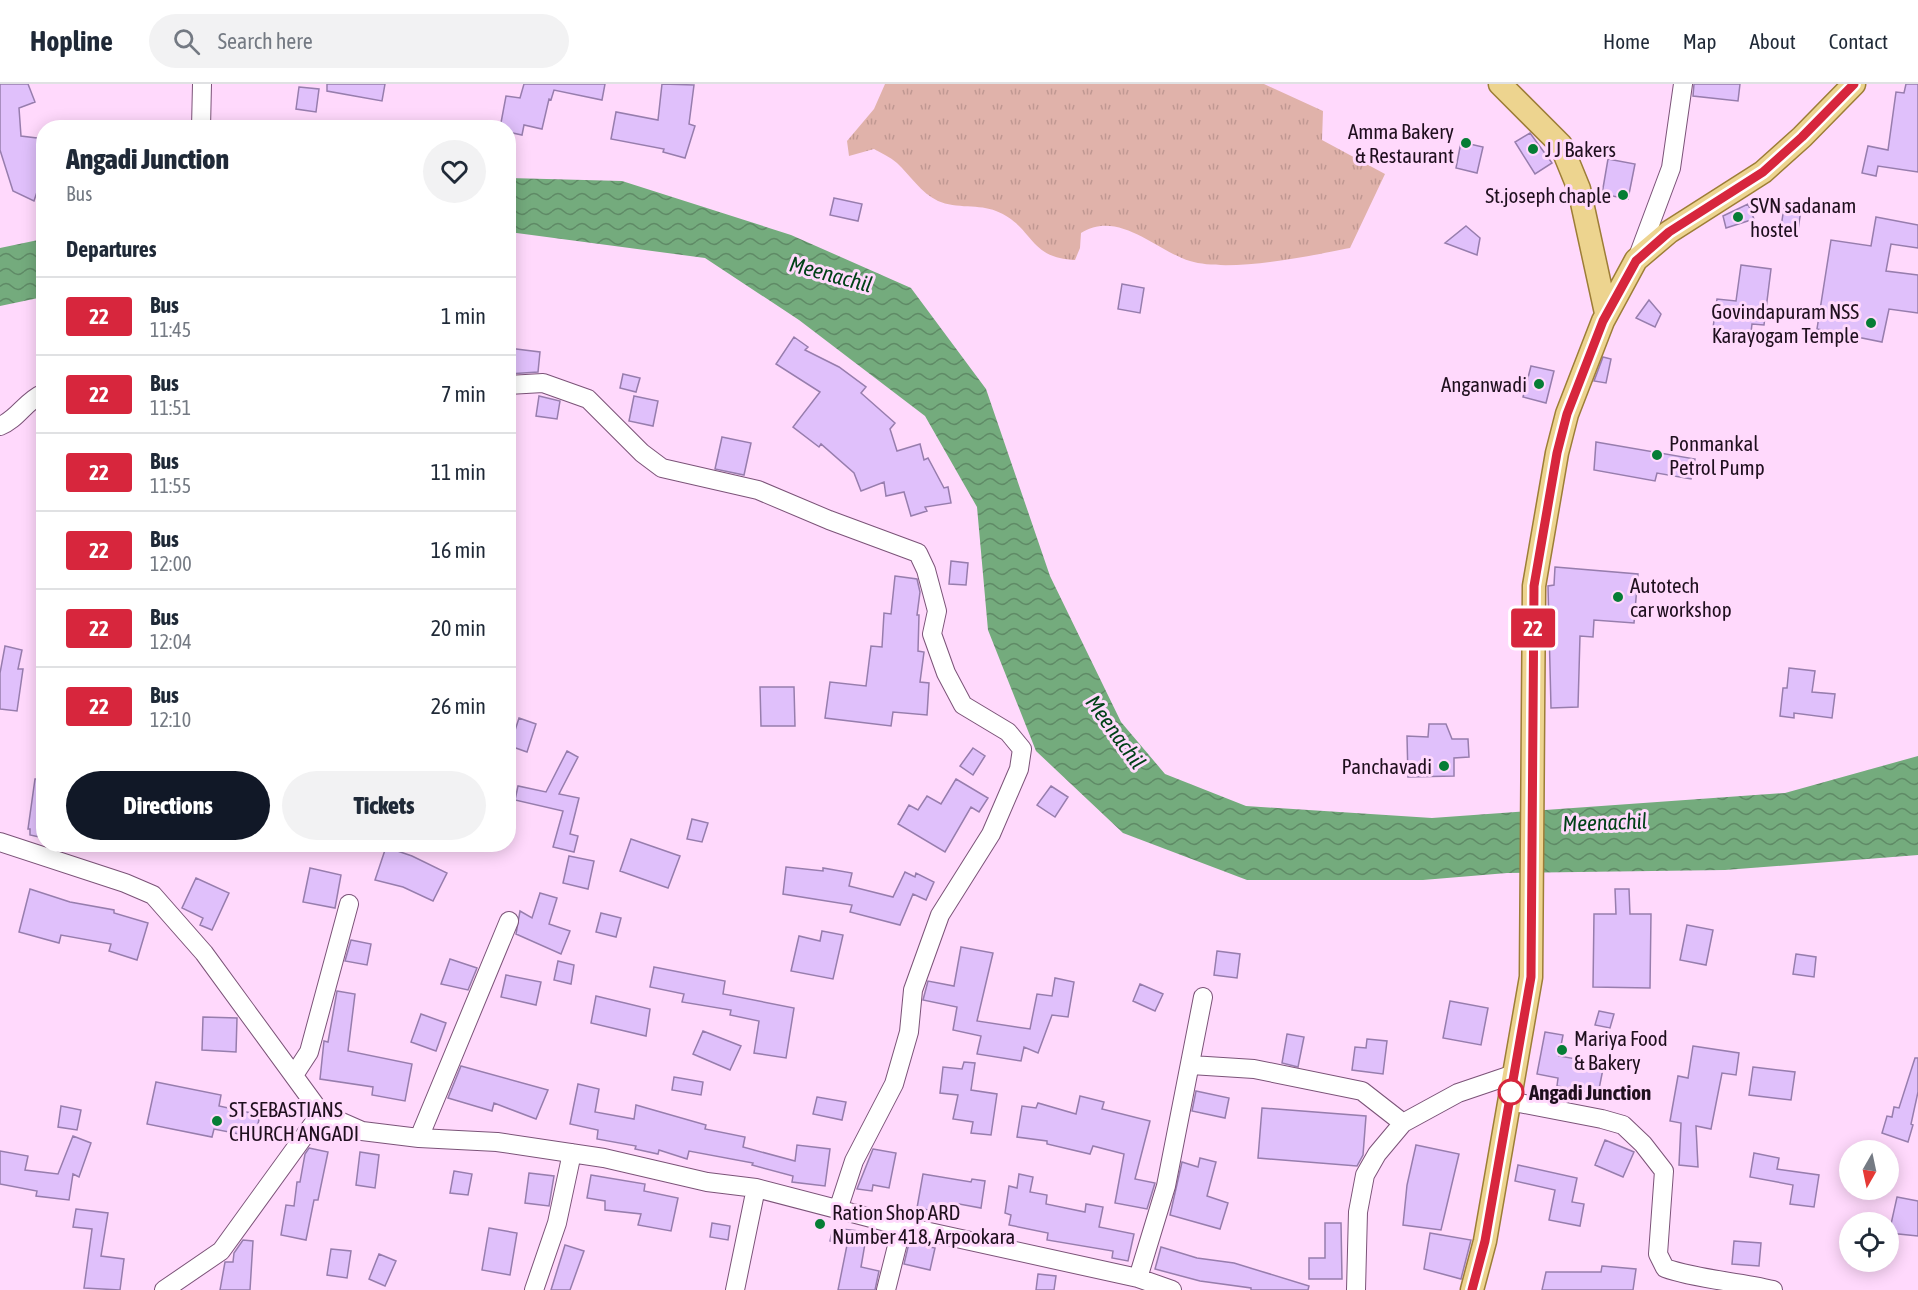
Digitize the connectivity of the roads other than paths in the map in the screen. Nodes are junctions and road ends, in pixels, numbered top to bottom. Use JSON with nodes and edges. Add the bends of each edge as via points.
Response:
{"nodes":[{"id":1,"x":202,"y":84,"type":"edge"},
{"id":2,"x":1500,"y":84,"type":"edge"},
{"id":3,"x":1683,"y":84,"type":"edge"},
{"id":4,"x":1854,"y":84,"type":"edge"},
{"id":5,"x":201,"y":120,"type":"edge"},
{"id":6,"x":1636,"y":261,"type":"junction"},
{"id":7,"x":1606,"y":313,"type":"junction"},
{"id":8,"x":516,"y":385,"type":"edge"},
{"id":9,"x":36,"y":396,"type":"edge"},
{"id":10,"x":0,"y":426,"type":"edge"},
{"id":11,"x":0,"y":842,"type":"edge"},
{"id":12,"x":349,"y":904,"type":"dead end"},
{"id":13,"x":509,"y":921,"type":"dead end"},
{"id":14,"x":1203,"y":997,"type":"dead end"},
{"id":15,"x":1191,"y":1065,"type":"junction"},
{"id":16,"x":1514,"y":1074,"type":"junction"},
{"id":17,"x":294,"y":1075,"type":"junction"},
{"id":18,"x":1509,"y":1101,"type":"junction"},
{"id":19,"x":321,"y":1113,"type":"junction"},
{"id":20,"x":1403,"y":1123,"type":"junction"},
{"id":21,"x":419,"y":1138,"type":"junction"},
{"id":22,"x":572,"y":1153,"type":"junction"},
{"id":23,"x":756,"y":1188,"type":"junction"},
{"id":24,"x":838,"y":1210,"type":"junction"},
{"id":25,"x":902,"y":1226,"type":"junction"},
{"id":26,"x":1138,"y":1278,"type":"junction"},
{"id":27,"x":1751,"y":1287,"type":"edge"},
{"id":28,"x":164,"y":1290,"type":"edge"},
{"id":29,"x":534,"y":1290,"type":"edge"},
{"id":30,"x":735,"y":1290,"type":"edge"},
{"id":31,"x":886,"y":1290,"type":"edge"},
{"id":32,"x":1172,"y":1290,"type":"edge"},
{"id":33,"x":1356,"y":1290,"type":"edge"},
{"id":34,"x":1472,"y":1290,"type":"edge"},
{"id":35,"x":1773,"y":1290,"type":"edge"}],
"edges":[{"from":1,"to":5,"type":"street"},
{"from":2,"to":7,"type":"main road","via":[[1561,145],[1579,189]]},
{"from":3,"to":6,"type":"street","via":[[1671,168]]},
{"from":4,"to":6,"type":"main road","via":[[1763,172],[1669,232]]},
{"from":6,"to":7,"type":"main road"},
{"from":7,"to":16,"type":"main road","via":[[1559,443],[1534,586],[1531,977]]},
{"from":8,"to":24,"type":"street","via":[[543,383],[588,399],[662,468],[758,489],[918,553],[937,611],[932,634],[946,673],[963,705],[1008,732],[1022,749],[1019,769],[991,834],[940,915],[913,990],[909,1032],[894,1084],[854,1161]]},
{"from":9,"to":10,"type":"street"},
{"from":11,"to":17,"type":"street","via":[[153,895],[204,953]]},
{"from":12,"to":17,"type":"street","via":[[309,1052]]},
{"from":13,"to":21,"type":"street"},
{"from":14,"to":15,"type":"street"},
{"from":15,"to":20,"type":"street","via":[[1254,1069],[1362,1091]]},
{"from":15,"to":26,"type":"street","via":[[1166,1186]]},
{"from":16,"to":18,"type":"main road"},
{"from":16,"to":20,"type":"street","via":[[1458,1093]]},
{"from":17,"to":19,"type":"street"},
{"from":18,"to":27,"type":"street","via":[[1623,1125],[1664,1172],[1658,1254],[1665,1268]]},
{"from":18,"to":34,"type":"main road","via":[[1485,1241]]},
{"from":19,"to":21,"type":"street","via":[[362,1131]]},
{"from":19,"to":28,"type":"street","via":[[221,1251]]},
{"from":20,"to":33,"type":"street","via":[[1365,1175],[1358,1212]]},
{"from":21,"to":22,"type":"street","via":[[497,1142]]},
{"from":22,"to":23,"type":"street","via":[[707,1182]]},
{"from":22,"to":29,"type":"street","via":[[557,1223]]},
{"from":23,"to":24,"type":"street"},
{"from":23,"to":30,"type":"street"},
{"from":24,"to":25,"type":"street"},
{"from":25,"to":26,"type":"street"},
{"from":25,"to":31,"type":"street"},
{"from":26,"to":32,"type":"street"},
{"from":27,"to":35,"type":"street"}]}
